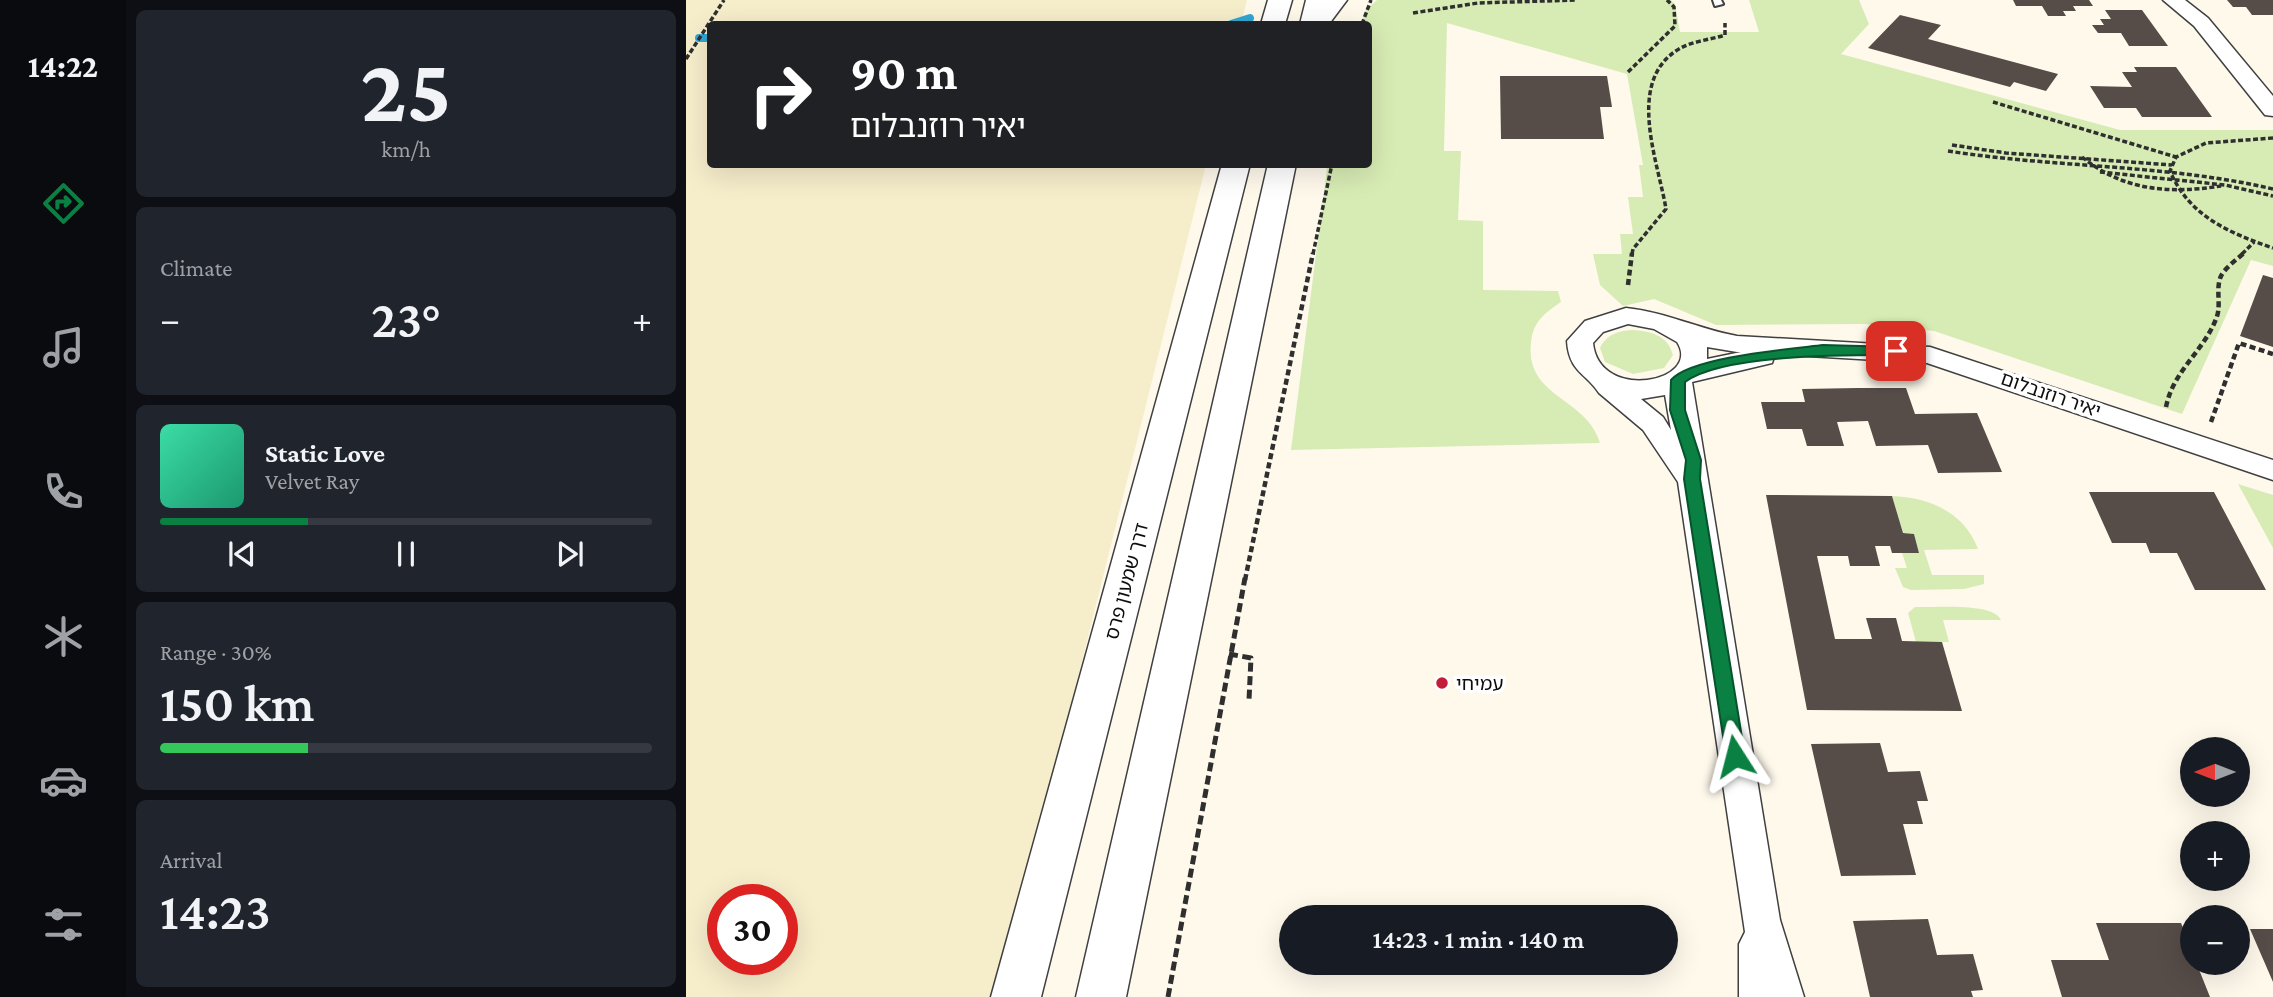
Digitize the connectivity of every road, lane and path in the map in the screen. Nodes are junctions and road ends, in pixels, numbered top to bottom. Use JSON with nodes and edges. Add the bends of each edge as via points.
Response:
{"nodes":[{"id":1,"x":724,"y":0,"type":"edge"},
{"id":2,"x":1280,"y":0,"type":"edge"},
{"id":3,"x":1318,"y":0,"type":"edge"},
{"id":4,"x":1337,"y":0,"type":"edge"},
{"id":5,"x":1371,"y":0,"type":"edge"},
{"id":6,"x":1576,"y":0,"type":"edge"},
{"id":7,"x":1667,"y":0,"type":"edge"},
{"id":8,"x":2173,"y":0,"type":"edge"},
{"id":9,"x":2188,"y":0,"type":"edge"},
{"id":10,"x":1718,"y":2,"type":"edge"},
{"id":11,"x":1413,"y":13,"type":"dead end"},
{"id":12,"x":710,"y":21,"type":"edge"},
{"id":13,"x":1274,"y":21,"type":"edge"},
{"id":14,"x":1313,"y":21,"type":"edge"},
{"id":15,"x":1321,"y":21,"type":"edge"},
{"id":16,"x":1363,"y":21,"type":"edge"},
{"id":17,"x":2201,"y":22,"type":"junction"},
{"id":18,"x":707,"y":26,"type":"edge"},
{"id":19,"x":686,"y":59,"type":"edge"},
{"id":20,"x":1628,"y":72,"type":"dead end"},
{"id":21,"x":1993,"y":102,"type":"dead end"},
{"id":22,"x":2273,"y":110,"type":"edge"},
{"id":23,"x":2273,"y":138,"type":"edge"},
{"id":24,"x":1952,"y":145,"type":"dead end"},
{"id":25,"x":1948,"y":151,"type":"dead end"},
{"id":26,"x":2082,"y":157,"type":"junction"},
{"id":27,"x":2176,"y":157,"type":"junction"},
{"id":28,"x":2091,"y":165,"type":"junction"},
{"id":29,"x":2172,"y":165,"type":"junction"},
{"id":30,"x":1235,"y":168,"type":"edge"},
{"id":31,"x":1281,"y":168,"type":"edge"},
{"id":32,"x":1331,"y":168,"type":"edge"},
{"id":33,"x":2170,"y":171,"type":"junction"},
{"id":34,"x":2100,"y":172,"type":"junction"},
{"id":35,"x":2172,"y":178,"type":"junction"},
{"id":36,"x":2225,"y":185,"type":"junction"},
{"id":37,"x":2273,"y":189,"type":"edge"},
{"id":38,"x":2177,"y":192,"type":"junction"},
{"id":39,"x":2273,"y":196,"type":"edge"},
{"id":40,"x":2254,"y":242,"type":"junction"},
{"id":41,"x":2273,"y":248,"type":"edge"},
{"id":42,"x":1628,"y":285,"type":"dead end"},
{"id":43,"x":1677,"y":329,"type":"junction"},
{"id":44,"x":1823,"y":350,"type":"junction"},
{"id":45,"x":2273,"y":354,"type":"edge"},
{"id":46,"x":1681,"y":378,"type":"junction"},
{"id":47,"x":1600,"y":379,"type":"junction"},
{"id":48,"x":2164,"y":411,"type":"dead end"},
{"id":49,"x":2210,"y":426,"type":"dead end"},
{"id":50,"x":2273,"y":470,"type":"edge"},
{"id":51,"x":1692,"y":479,"type":"junction"},
{"id":52,"x":1229,"y":653,"type":"junction"},
{"id":53,"x":1249,"y":700,"type":"dead end"},
{"id":54,"x":1760,"y":919,"type":"junction"},
{"id":55,"x":1016,"y":997,"type":"edge"},
{"id":56,"x":1101,"y":997,"type":"edge"},
{"id":57,"x":1168,"y":997,"type":"edge"},
{"id":58,"x":1759,"y":997,"type":"edge"},
{"id":59,"x":1783,"y":997,"type":"edge"}],
"edges":[{"from":1,"to":12,"type":"path"},
{"from":2,"to":13,"type":"street"},
{"from":3,"to":14,"type":"street"},
{"from":4,"to":15,"type":"street"},
{"from":5,"to":16,"type":"path"},
{"from":6,"to":11,"type":"path","via":[[1478,3]]},
{"from":7,"to":20,"type":"path","via":[[1674,8],[1675,26]]},
{"from":8,"to":17,"type":"street"},
{"from":9,"to":17,"type":"street"},
{"from":10,"to":42,"type":"path","via":[[1725,35],[1678,49],[1656,66],[1649,84],[1665,209],[1633,249]]},
{"from":17,"to":22,"type":"street"},
{"from":18,"to":19,"type":"path"},
{"from":21,"to":27,"type":"path"},
{"from":23,"to":27,"type":"path","via":[[2206,144]]},
{"from":24,"to":26,"type":"path"},
{"from":25,"to":28,"type":"path"},
{"from":26,"to":28,"type":"path"},
{"from":26,"to":29,"type":"path"},
{"from":27,"to":29,"type":"path"},
{"from":28,"to":33,"type":"path"},
{"from":28,"to":34,"type":"path"},
{"from":29,"to":33,"type":"path"},
{"from":30,"to":55,"type":"street","name":"דרך שמעון פרס"},
{"from":31,"to":56,"type":"street"},
{"from":32,"to":52,"type":"path"},
{"from":33,"to":35,"type":"path"},
{"from":33,"to":37,"type":"path"},
{"from":34,"to":35,"type":"path"},
{"from":34,"to":38,"type":"path","via":[[2148,189]]},
{"from":35,"to":36,"type":"path"},
{"from":35,"to":38,"type":"path"},
{"from":36,"to":38,"type":"path"},
{"from":36,"to":39,"type":"path"},
{"from":38,"to":40,"type":"path","via":[[2198,212]]},
{"from":40,"to":41,"type":"path"},
{"from":40,"to":48,"type":"path","via":[[2221,276],[2218,316],[2182,367]]},
{"from":43,"to":44,"type":"street","name":"יאיר רוזנבלום","via":[[1719,341]]},
{"from":43,"to":46,"type":"street","via":[[1694,350],[1694,363]]},
{"from":43,"to":47,"type":"street","via":[[1644,317],[1609,319],[1594,326],[1578,346],[1586,370]]},
{"from":44,"to":46,"type":"street","name":"יאיר רוזנבלום","via":[[1733,361]]},
{"from":44,"to":50,"type":"street","name":"יאיר רוזנבלום","via":[[1930,355]]},
{"from":45,"to":49,"type":"path","via":[[2239,343]]},
{"from":46,"to":47,"type":"street","via":[[1660,387],[1638,389]]},
{"from":46,"to":51,"type":"street","via":[[1678,410],[1693,460]]},
{"from":47,"to":51,"type":"street","via":[[1653,424]]},
{"from":51,"to":54,"type":"street"},
{"from":52,"to":53,"type":"path","via":[[1251,658]]},
{"from":52,"to":57,"type":"path"},
{"from":54,"to":58,"type":"street"},
{"from":54,"to":59,"type":"street"}]}
